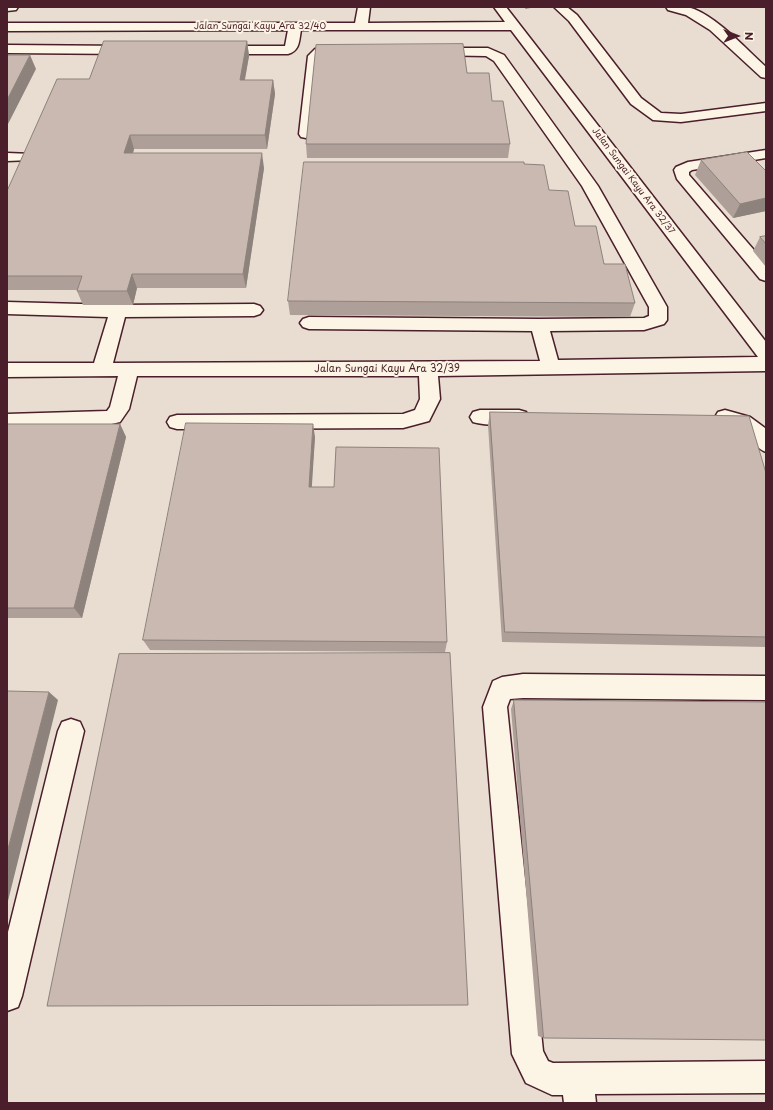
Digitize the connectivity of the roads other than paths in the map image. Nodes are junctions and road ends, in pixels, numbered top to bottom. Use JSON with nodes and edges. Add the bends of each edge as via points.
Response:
{"nodes":[{"id":1,"x":7,"y":7,"type":"edge"},
{"id":2,"x":12,"y":7,"type":"edge"},
{"id":3,"x":364,"y":7,"type":"edge"},
{"id":4,"x":500,"y":7,"type":"edge"},
{"id":5,"x":561,"y":7,"type":"edge"},
{"id":6,"x":582,"y":7,"type":"edge"},
{"id":7,"x":672,"y":7,"type":"edge"},
{"id":8,"x":7,"y":26,"type":"edge"},
{"id":9,"x":295,"y":26,"type":"junction"},
{"id":10,"x":361,"y":26,"type":"junction"},
{"id":11,"x":514,"y":26,"type":"junction"},
{"id":12,"x":106,"y":27,"type":"junction"},
{"id":13,"x":7,"y":49,"type":"edge"},
{"id":14,"x":97,"y":50,"type":"junction"},
{"id":15,"x":145,"y":50,"type":"edge"},
{"id":16,"x":208,"y":50,"type":"edge"},
{"id":17,"x":358,"y":52,"type":"edge"},
{"id":18,"x":419,"y":52,"type":"edge"},
{"id":19,"x":766,"y":74,"type":"edge"},
{"id":20,"x":766,"y":107,"type":"edge"},
{"id":21,"x":306,"y":134,"type":"edge"},
{"id":22,"x":766,"y":154,"type":"edge"},
{"id":23,"x":7,"y":157,"type":"edge"},
{"id":24,"x":27,"y":157,"type":"edge"},
{"id":25,"x":766,"y":275,"type":"edge"},
{"id":26,"x":7,"y":308,"type":"edge"},
{"id":27,"x":254,"y":310,"type":"dead end"},
{"id":28,"x":118,"y":311,"type":"junction"},
{"id":29,"x":309,"y":323,"type":"dead end"},
{"id":30,"x":539,"y":325,"type":"junction"},
{"id":31,"x":766,"y":355,"type":"edge"},
{"id":32,"x":766,"y":364,"type":"edge"},
{"id":33,"x":551,"y":367,"type":"junction"},
{"id":34,"x":102,"y":369,"type":"junction"},
{"id":35,"x":129,"y":369,"type":"junction"},
{"id":36,"x":428,"y":369,"type":"junction"},
{"id":37,"x":7,"y":370,"type":"edge"},
{"id":38,"x":480,"y":418,"type":"dead end"},
{"id":39,"x":536,"y":418,"type":"edge"},
{"id":40,"x":704,"y":418,"type":"edge"},
{"id":41,"x":7,"y":421,"type":"edge"},
{"id":42,"x":177,"y":422,"type":"dead end"},
{"id":43,"x":766,"y":444,"type":"edge"},
{"id":44,"x":766,"y":688,"type":"edge"},
{"id":45,"x":70,"y":731,"type":"dead end"},
{"id":46,"x":7,"y":996,"type":"edge"},
{"id":47,"x":766,"y":1077,"type":"edge"},
{"id":48,"x":578,"y":1091,"type":"edge"}],
"edges":[{"from":1,"to":2,"type":"street"},
{"from":3,"to":10,"type":"street"},
{"from":4,"to":11,"type":"street","name":"Jalan Sungai Kayu Ara 32/37"},
{"from":5,"to":6,"type":"street"},
{"from":5,"to":20,"type":"street","via":[[574,18],[636,101],[658,118],[682,118]]},
{"from":7,"to":19,"type":"street","via":[[690,12],[714,27]]},
{"from":8,"to":12,"type":"street","name":"Jalan Sungai Kayu Ara 32/40"},
{"from":9,"to":10,"type":"street","name":"Jalan Sungai Kayu Ara 32/40"},
{"from":9,"to":12,"type":"street","name":"Jalan Sungai Kayu Ara 32/40"},
{"from":9,"to":16,"type":"street","via":[[292,46],[288,50]]},
{"from":10,"to":11,"type":"street","name":"Jalan Sungai Kayu Ara 32/40"},
{"from":11,"to":31,"type":"street","name":"Jalan Sungai Kayu Ara 32/37"},
{"from":12,"to":14,"type":"street"},
{"from":13,"to":14,"type":"street"},
{"from":14,"to":15,"type":"street"},
{"from":17,"to":21,"type":"street","via":[[320,52],[314,56]]},
{"from":18,"to":30,"type":"street","via":[[488,52],[499,58],[590,186],[658,307],[658,320],[644,324]]},
{"from":22,"to":25,"type":"street","via":[[688,166],[681,170],[682,176]]},
{"from":23,"to":24,"type":"street"},
{"from":26,"to":28,"type":"street"},
{"from":27,"to":28,"type":"street"},
{"from":28,"to":34,"type":"street"},
{"from":29,"to":30,"type":"street"},
{"from":30,"to":33,"type":"street"},
{"from":32,"to":33,"type":"street","name":"Jalan Sungai Kayu Ara 32/39"},
{"from":33,"to":36,"type":"street","name":"Jalan Sungai Kayu Ara 32/39"},
{"from":34,"to":35,"type":"street","name":"Jalan Sungai Kayu Ara 32/39"},
{"from":34,"to":37,"type":"street","name":"Jalan Sungai Kayu Ara 32/39"},
{"from":35,"to":36,"type":"street","name":"Jalan Sungai Kayu Ara 32/39"},
{"from":35,"to":41,"type":"street","via":[[119,409],[113,416],[103,420]]},
{"from":36,"to":42,"type":"street","via":[[430,398],[422,416],[403,421]]},
{"from":38,"to":39,"type":"street"},
{"from":40,"to":43,"type":"street","via":[[743,421],[759,434]]},
{"from":44,"to":48,"type":"street","via":[[523,686],[502,689],[495,707],[528,1054],[537,1072]]},
{"from":45,"to":46,"type":"street"},
{"from":47,"to":48,"type":"street"}]}
